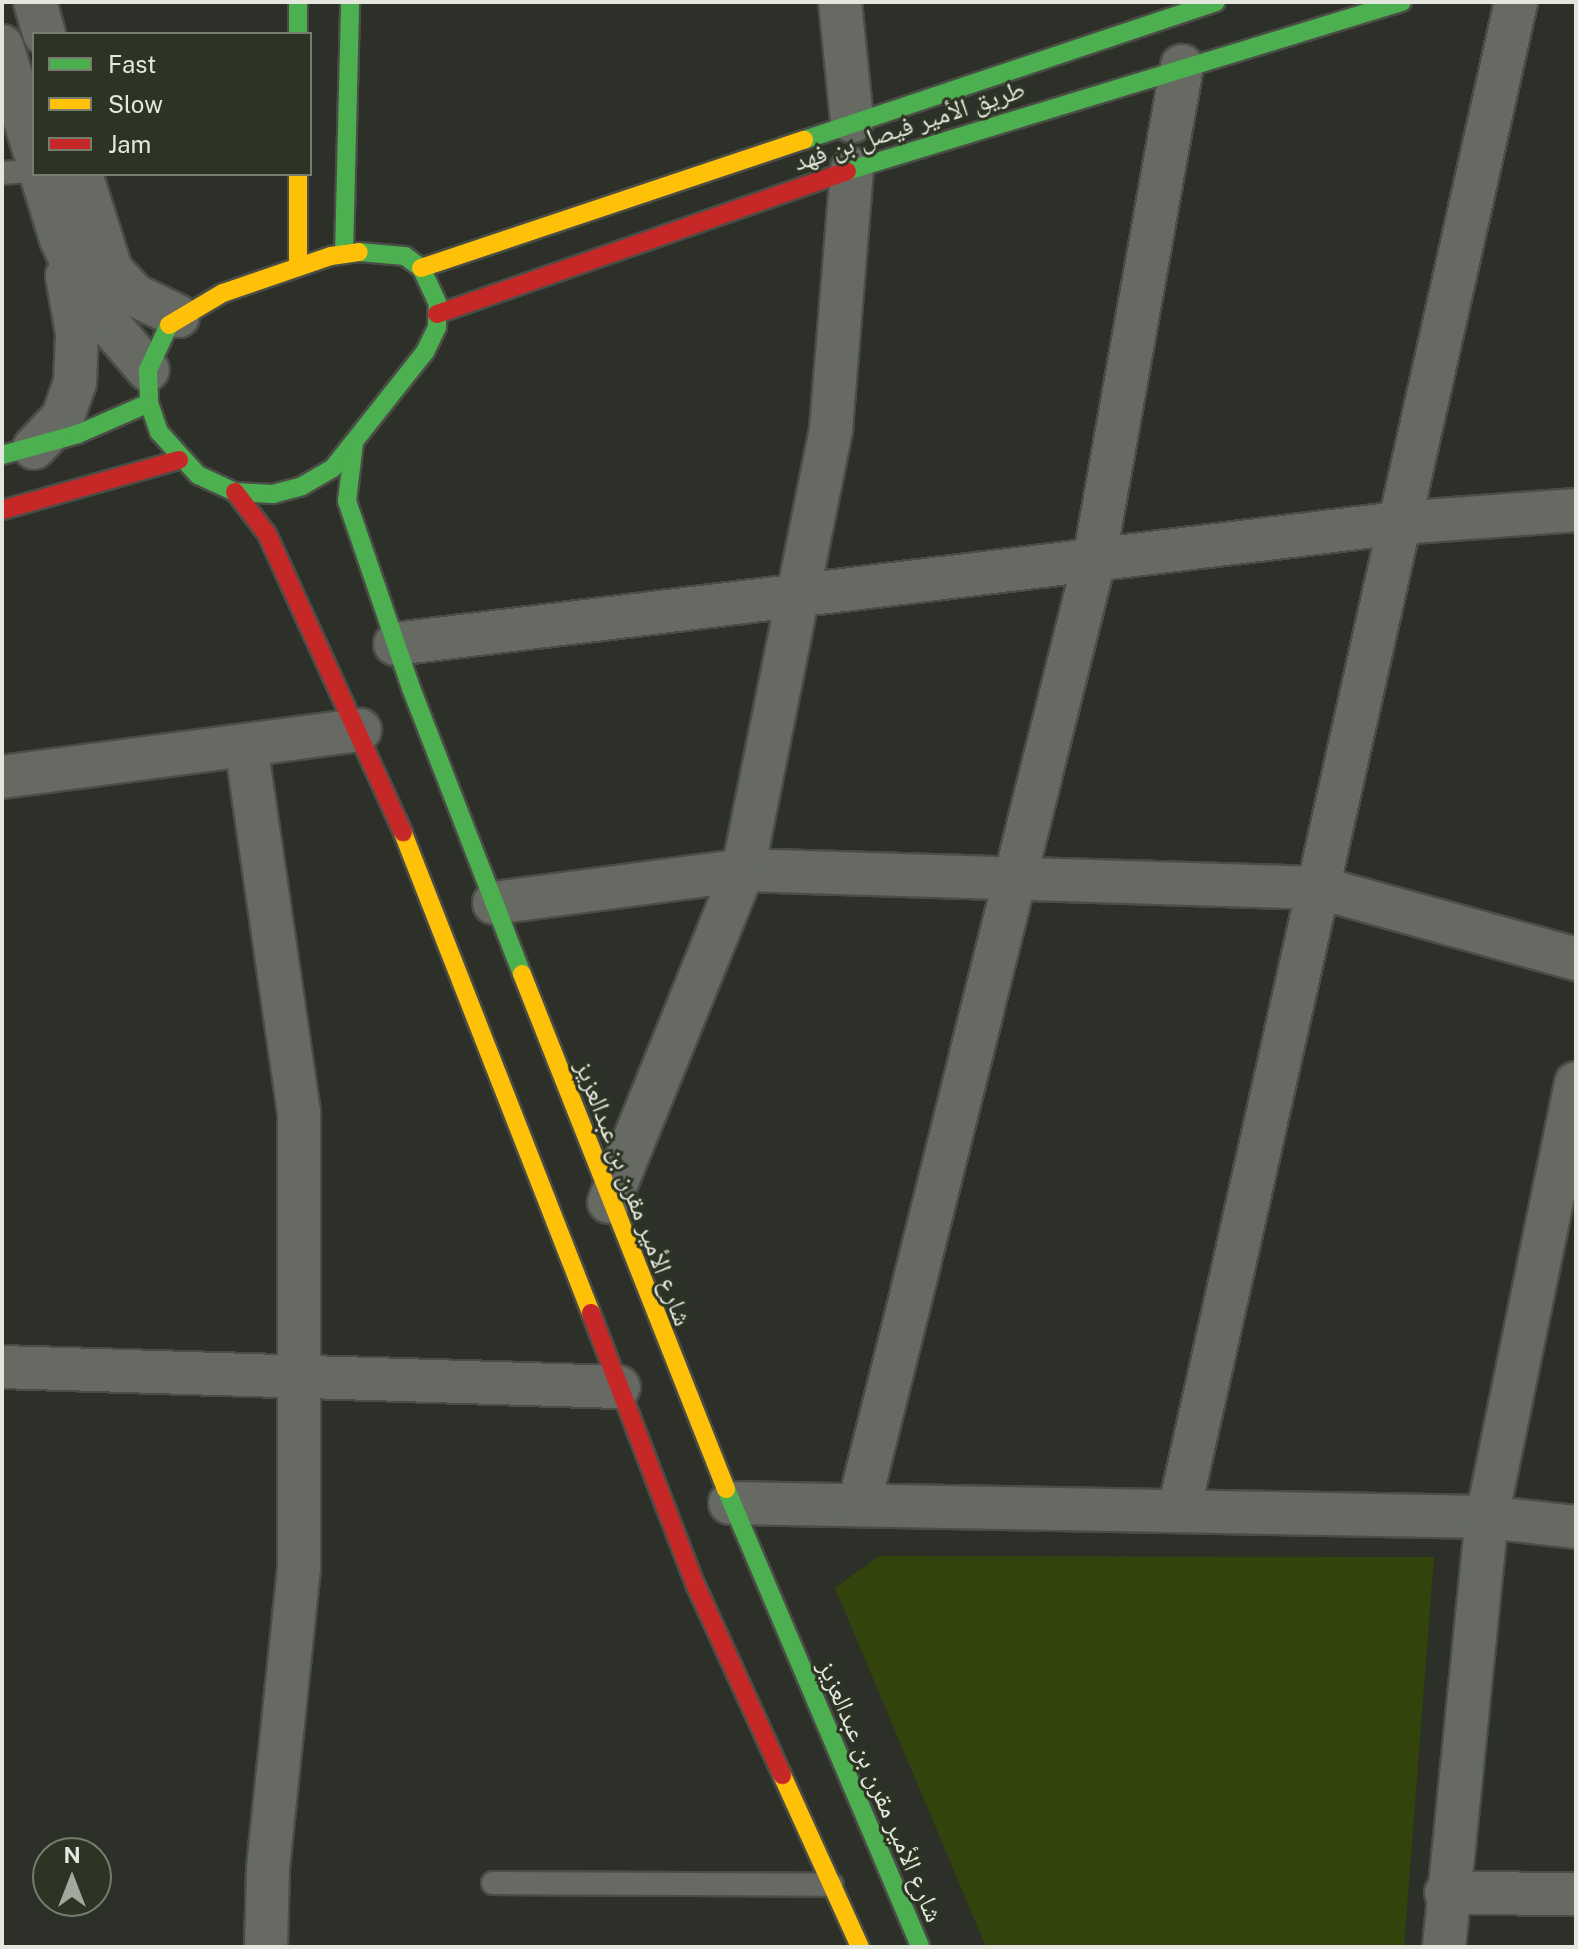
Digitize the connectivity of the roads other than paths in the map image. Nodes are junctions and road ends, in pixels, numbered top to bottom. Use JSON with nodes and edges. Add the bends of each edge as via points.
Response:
{"nodes":[{"id":1,"x":35,"y":2,"type":"edge"},
{"id":2,"x":298,"y":2,"type":"edge"},
{"id":3,"x":350,"y":2,"type":"edge"},
{"id":4,"x":840,"y":2,"type":"edge"},
{"id":5,"x":1216,"y":2,"type":"edge"},
{"id":6,"x":1402,"y":2,"type":"edge"},
{"id":7,"x":1516,"y":2,"type":"edge"},
{"id":8,"x":43,"y":32,"type":"edge"},
{"id":9,"x":298,"y":32,"type":"edge"},
{"id":10,"x":2,"y":46,"type":"edge"},
{"id":11,"x":1182,"y":66,"type":"junction"},
{"id":12,"x":852,"y":121,"type":"junction"},
{"id":13,"x":32,"y":144,"type":"edge"},
{"id":14,"x":852,"y":169,"type":"junction"},
{"id":15,"x":32,"y":171,"type":"edge"},
{"id":16,"x":2,"y":173,"type":"edge"},
{"id":17,"x":42,"y":176,"type":"edge"},
{"id":18,"x":82,"y":176,"type":"edge"},
{"id":19,"x":298,"y":176,"type":"edge"},
{"id":20,"x":61,"y":239,"type":"junction"},
{"id":21,"x":344,"y":254,"type":"junction"},
{"id":22,"x":298,"y":267,"type":"junction"},
{"id":23,"x":421,"y":268,"type":"junction"},
{"id":24,"x":437,"y":314,"type":"junction"},
{"id":25,"x":178,"y":316,"type":"junction"},
{"id":26,"x":149,"y":386,"type":"junction"},
{"id":27,"x":354,"y":443,"type":"junction"},
{"id":28,"x":18,"y":451,"type":"edge"},
{"id":29,"x":179,"y":460,"type":"junction"},
{"id":30,"x":235,"y":492,"type":"junction"},
{"id":31,"x":2,"y":510,"type":"edge"},
{"id":32,"x":1576,"y":510,"type":"edge"},
{"id":33,"x":1399,"y":523,"type":"junction"},
{"id":34,"x":1094,"y":561,"type":"junction"},
{"id":35,"x":798,"y":599,"type":"junction"},
{"id":36,"x":395,"y":644,"type":"junction"},
{"id":37,"x":360,"y":730,"type":"junction"},
{"id":38,"x":246,"y":745,"type":"junction"},
{"id":39,"x":2,"y":777,"type":"edge"},
{"id":40,"x":743,"y":870,"type":"junction"},
{"id":41,"x":1020,"y":877,"type":"junction"},
{"id":42,"x":1320,"y":888,"type":"junction"},
{"id":43,"x":494,"y":903,"type":"junction"},
{"id":44,"x":1576,"y":959,"type":"edge"},
{"id":45,"x":1576,"y":1083,"type":"edge"},
{"id":46,"x":609,"y":1202,"type":"junction"},
{"id":47,"x":2,"y":1367,"type":"edge"},
{"id":48,"x":299,"y":1376,"type":"junction"},
{"id":49,"x":619,"y":1387,"type":"junction"},
{"id":50,"x":730,"y":1503,"type":"junction"},
{"id":51,"x":859,"y":1505,"type":"junction"},
{"id":52,"x":1179,"y":1511,"type":"junction"},
{"id":53,"x":1487,"y":1517,"type":"junction"},
{"id":54,"x":1576,"y":1527,"type":"edge"},
{"id":55,"x":493,"y":1883,"type":"dead end"},
{"id":56,"x":832,"y":1885,"type":"junction"},
{"id":57,"x":1446,"y":1893,"type":"junction"},
{"id":58,"x":1576,"y":1894,"type":"edge"},
{"id":59,"x":266,"y":1947,"type":"edge"},
{"id":60,"x":860,"y":1947,"type":"edge"},
{"id":61,"x":920,"y":1947,"type":"edge"},
{"id":62,"x":1444,"y":1947,"type":"edge"}],
"edges":[{"from":1,"to":8,"type":"street"},
{"from":2,"to":9,"type":"street"},
{"from":3,"to":21,"type":"street"},
{"from":4,"to":12,"type":"street"},
{"from":5,"to":12,"type":"street","name":"طريق الأمير فيصل بن فهد"},
{"from":6,"to":11,"type":"street","name":"طريق الأمير فيصل بن فهد"},
{"from":7,"to":33,"type":"street"},
{"from":10,"to":13,"type":"street"},
{"from":11,"to":14,"type":"street","name":"طريق الأمير فيصل بن فهد"},
{"from":11,"to":34,"type":"street"},
{"from":12,"to":23,"type":"street","name":"طريق الأمير فيصل بن فهد"},
{"from":14,"to":24,"type":"street","name":"طريق الأمير فيصل بن فهد"},
{"from":14,"to":35,"type":"street","via":[[831,429]]},
{"from":15,"to":16,"type":"lane"},
{"from":17,"to":20,"type":"street"},
{"from":18,"to":25,"type":"street","via":[[111,270],[134,295]]},
{"from":19,"to":22,"type":"street"},
{"from":20,"to":26,"type":"street","via":[[90,302]]},
{"from":20,"to":28,"type":"street","via":[[77,333],[75,383],[63,417]]},
{"from":21,"to":22,"type":"street"},
{"from":21,"to":23,"type":"street","via":[[387,252],[405,256]]},
{"from":22,"to":25,"type":"street","via":[[223,293]]},
{"from":23,"to":24,"type":"street"},
{"from":24,"to":27,"type":"street","via":[[425,352]]},
{"from":25,"to":26,"type":"street","via":[[155,341]]},
{"from":26,"to":28,"type":"street"},
{"from":26,"to":29,"type":"street","via":[[159,432]]},
{"from":27,"to":30,"type":"street","via":[[333,468],[302,486],[273,494]]},
{"from":27,"to":36,"type":"street","name":"شارع الأمير مقرن بن عبدالعزيز","via":[[347,501]]},
{"from":29,"to":30,"type":"street"},
{"from":29,"to":31,"type":"street"},
{"from":30,"to":37,"type":"street","via":[[267,534]]},
{"from":32,"to":33,"type":"street"},
{"from":33,"to":34,"type":"street"},
{"from":33,"to":42,"type":"street"},
{"from":34,"to":35,"type":"street"},
{"from":34,"to":41,"type":"street"},
{"from":35,"to":36,"type":"street"},
{"from":35,"to":40,"type":"street"},
{"from":36,"to":43,"type":"street","name":"شارع الأمير مقرن بن عبدالعزيز"},
{"from":37,"to":38,"type":"street"},
{"from":37,"to":49,"type":"street","via":[[424,880]]},
{"from":38,"to":39,"type":"street"},
{"from":38,"to":48,"type":"street","via":[[299,1112]]},
{"from":40,"to":41,"type":"street"},
{"from":40,"to":43,"type":"street"},
{"from":40,"to":46,"type":"street"},
{"from":41,"to":42,"type":"street"},
{"from":41,"to":51,"type":"street"},
{"from":42,"to":44,"type":"street"},
{"from":42,"to":52,"type":"street"},
{"from":43,"to":46,"type":"street","name":"شارع الأمير مقرن بن عبدالعزيز"},
{"from":45,"to":53,"type":"street"},
{"from":46,"to":50,"type":"street","name":"شارع الأمير مقرن بن عبدالعزيز"},
{"from":47,"to":48,"type":"street"},
{"from":48,"to":49,"type":"street"},
{"from":48,"to":59,"type":"street","via":[[299,1568],[268,1869]]},
{"from":49,"to":56,"type":"street","via":[[696,1586]]},
{"from":50,"to":51,"type":"street"},
{"from":50,"to":61,"type":"street","name":"شارع الأمير مقرن بن عبدالعزيز"},
{"from":51,"to":52,"type":"street"},
{"from":52,"to":53,"type":"street"},
{"from":53,"to":54,"type":"street"},
{"from":53,"to":57,"type":"street"},
{"from":55,"to":56,"type":"lane"},
{"from":56,"to":60,"type":"street"},
{"from":57,"to":58,"type":"street"},
{"from":57,"to":62,"type":"street"}]}
